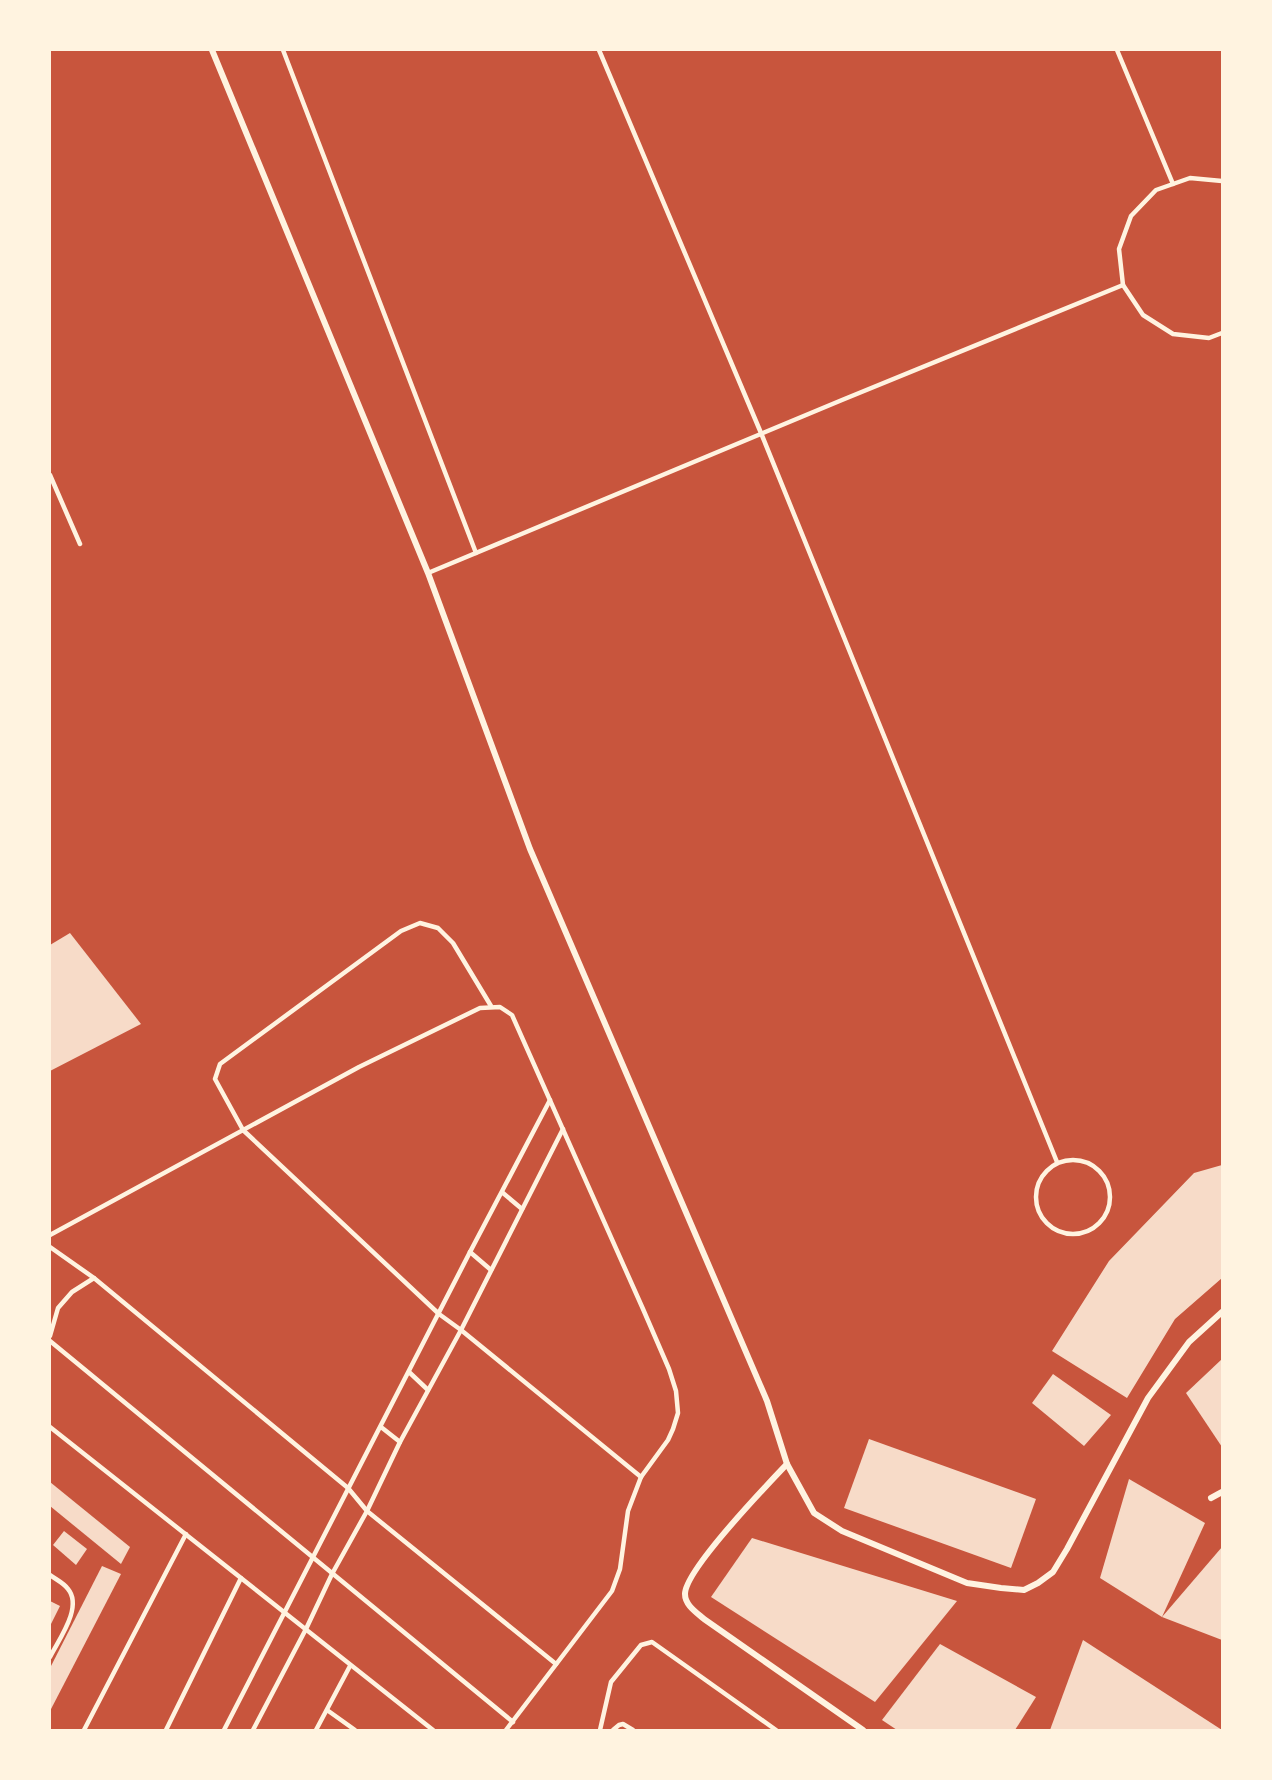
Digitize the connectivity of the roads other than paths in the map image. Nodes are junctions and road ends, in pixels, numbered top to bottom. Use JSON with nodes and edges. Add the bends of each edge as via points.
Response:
{"nodes":[{"id":1,"x":212,"y":50,"type":"edge"},
{"id":2,"x":283,"y":50,"type":"edge"},
{"id":3,"x":599,"y":50,"type":"edge"},
{"id":4,"x":1118,"y":50,"type":"edge"},
{"id":5,"x":1222,"y":181,"type":"edge"},
{"id":6,"x":1173,"y":184,"type":"junction"},
{"id":7,"x":1123,"y":285,"type":"junction"},
{"id":8,"x":1222,"y":333,"type":"edge"},
{"id":9,"x":761,"y":433,"type":"junction"},
{"id":10,"x":50,"y":475,"type":"edge"},
{"id":11,"x":80,"y":544,"type":"dead end"},
{"id":12,"x":476,"y":553,"type":"junction"},
{"id":13,"x":428,"y":573,"type":"junction"},
{"id":14,"x":491,"y":1006,"type":"junction"},
{"id":15,"x":550,"y":1100,"type":"junction"},
{"id":16,"x":563,"y":1129,"type":"junction"},
{"id":17,"x":243,"y":1130,"type":"junction"},
{"id":18,"x":1057,"y":1162,"type":"junction"},
{"id":19,"x":503,"y":1193,"type":"junction"},
{"id":20,"x":522,"y":1209,"type":"junction"},
{"id":21,"x":50,"y":1235,"type":"edge"},
{"id":22,"x":50,"y":1247,"type":"edge"},
{"id":23,"x":470,"y":1252,"type":"junction"},
{"id":24,"x":491,"y":1270,"type":"junction"},
{"id":25,"x":94,"y":1278,"type":"junction"},
{"id":26,"x":1222,"y":1312,"type":"edge"},
{"id":27,"x":439,"y":1314,"type":"junction"},
{"id":28,"x":461,"y":1330,"type":"junction"},
{"id":29,"x":50,"y":1336,"type":"edge"},
{"id":30,"x":50,"y":1341,"type":"edge"},
{"id":31,"x":409,"y":1372,"type":"junction"},
{"id":32,"x":428,"y":1390,"type":"junction"},
{"id":33,"x":50,"y":1427,"type":"edge"},
{"id":34,"x":381,"y":1427,"type":"junction"},
{"id":35,"x":400,"y":1442,"type":"junction"},
{"id":36,"x":787,"y":1464,"type":"junction"},
{"id":37,"x":641,"y":1478,"type":"junction"},
{"id":38,"x":348,"y":1488,"type":"junction"},
{"id":39,"x":1222,"y":1492,"type":"edge"},
{"id":40,"x":1211,"y":1498,"type":"dead end"},
{"id":41,"x":367,"y":1511,"type":"junction"},
{"id":42,"x":186,"y":1534,"type":"junction"},
{"id":43,"x":312,"y":1557,"type":"junction"},
{"id":44,"x":332,"y":1574,"type":"junction"},
{"id":45,"x":50,"y":1575,"type":"edge"},
{"id":46,"x":241,"y":1578,"type":"junction"},
{"id":47,"x":286,"y":1614,"type":"junction"},
{"id":48,"x":306,"y":1629,"type":"junction"},
{"id":49,"x":50,"y":1657,"type":"edge"},
{"id":50,"x":556,"y":1664,"type":"junction"},
{"id":51,"x":350,"y":1666,"type":"junction"},
{"id":52,"x":327,"y":1710,"type":"junction"},
{"id":53,"x":513,"y":1722,"type":"junction"},
{"id":54,"x":84,"y":1731,"type":"edge"},
{"id":55,"x":166,"y":1731,"type":"edge"},
{"id":56,"x":224,"y":1731,"type":"edge"},
{"id":57,"x":253,"y":1731,"type":"edge"},
{"id":58,"x":316,"y":1731,"type":"edge"},
{"id":59,"x":355,"y":1731,"type":"edge"},
{"id":60,"x":433,"y":1731,"type":"edge"},
{"id":61,"x":506,"y":1731,"type":"edge"},
{"id":62,"x":600,"y":1731,"type":"edge"},
{"id":63,"x":613,"y":1731,"type":"edge"},
{"id":64,"x":633,"y":1731,"type":"edge"},
{"id":65,"x":776,"y":1731,"type":"edge"},
{"id":66,"x":862,"y":1731,"type":"edge"}],
"edges":[{"from":1,"to":13,"type":"street"},
{"from":2,"to":12,"type":"lane"},
{"from":3,"to":9,"type":"lane"},
{"from":4,"to":6,"type":"lane"},
{"from":5,"to":6,"type":"lane","via":[[1190,178]]},
{"from":6,"to":7,"type":"lane","via":[[1156,190],[1131,216],[1119,249]]},
{"from":7,"to":8,"type":"lane","via":[[1143,315],[1173,334],[1209,338]]},
{"from":7,"to":9,"type":"lane"},
{"from":9,"to":12,"type":"lane"},
{"from":9,"to":18,"type":"lane"},
{"from":10,"to":11,"type":"lane"},
{"from":12,"to":13,"type":"lane"},
{"from":13,"to":36,"type":"street","via":[[530,849],[767,1401]]},
{"from":14,"to":15,"type":"lane","via":[[512,1015]]},
{"from":14,"to":17,"type":"lane","via":[[359,1067]]},
{"from":14,"to":17,"type":"lane","via":[[453,943],[438,928],[420,923],[400,931],[220,1064],[215,1079]]},
{"from":15,"to":16,"type":"lane"},
{"from":15,"to":19,"type":"lane"},
{"from":16,"to":20,"type":"lane"},
{"from":16,"to":37,"type":"lane","via":[[644,1309],[676,1391],[678,1413],[673,1429]]},
{"from":17,"to":21,"type":"lane"},
{"from":17,"to":27,"type":"lane"},
{"from":18,"to":18,"type":"lane","via":[[1080,1159],[1101,1171],[1111,1192],[1106,1216],[1088,1231],[1065,1234],[1044,1223],[1035,1201],[1039,1178]]},
{"from":19,"to":20,"type":"lane"},
{"from":19,"to":23,"type":"lane"},
{"from":20,"to":24,"type":"lane"},
{"from":22,"to":25,"type":"lane"},
{"from":23,"to":24,"type":"lane"},
{"from":23,"to":27,"type":"lane"},
{"from":24,"to":28,"type":"lane"},
{"from":25,"to":29,"type":"lane","via":[[72,1292],[58,1308]]},
{"from":25,"to":38,"type":"lane"},
{"from":26,"to":36,"type":"street","via":[[1189,1342],[1148,1398],[1053,1572],[1024,1590],[967,1583],[842,1531],[814,1513]]},
{"from":27,"to":28,"type":"lane"},
{"from":27,"to":31,"type":"lane"},
{"from":28,"to":32,"type":"lane"},
{"from":28,"to":37,"type":"lane"},
{"from":30,"to":43,"type":"lane"},
{"from":31,"to":32,"type":"lane"},
{"from":31,"to":34,"type":"lane"},
{"from":32,"to":35,"type":"lane"},
{"from":33,"to":42,"type":"lane"},
{"from":34,"to":35,"type":"lane"},
{"from":34,"to":38,"type":"lane"},
{"from":35,"to":41,"type":"lane"},
{"from":36,"to":66,"type":"street","via":[[718,1541],[692,1575],[685,1597],[704,1619]]},
{"from":37,"to":50,"type":"lane","via":[[628,1511],[620,1569],[612,1591]]},
{"from":38,"to":41,"type":"lane"},
{"from":38,"to":43,"type":"lane"},
{"from":39,"to":40,"type":"street"},
{"from":41,"to":44,"type":"lane"},
{"from":41,"to":50,"type":"lane"},
{"from":42,"to":46,"type":"lane"},
{"from":42,"to":54,"type":"lane"},
{"from":43,"to":44,"type":"lane"},
{"from":43,"to":47,"type":"lane"},
{"from":44,"to":48,"type":"lane"},
{"from":44,"to":53,"type":"lane"},
{"from":45,"to":49,"type":"lane","via":[[68,1588],[74,1609]]},
{"from":46,"to":47,"type":"lane"},
{"from":46,"to":55,"type":"lane"},
{"from":47,"to":48,"type":"lane"},
{"from":47,"to":56,"type":"lane"},
{"from":48,"to":51,"type":"lane"},
{"from":48,"to":57,"type":"lane"},
{"from":50,"to":53,"type":"lane"},
{"from":51,"to":52,"type":"lane"},
{"from":51,"to":60,"type":"lane"},
{"from":52,"to":58,"type":"lane"},
{"from":52,"to":59,"type":"lane"},
{"from":53,"to":61,"type":"lane"},
{"from":62,"to":65,"type":"lane","via":[[610,1682],[641,1646],[652,1642]]},
{"from":63,"to":64,"type":"lane","via":[[623,1724]]}]}
